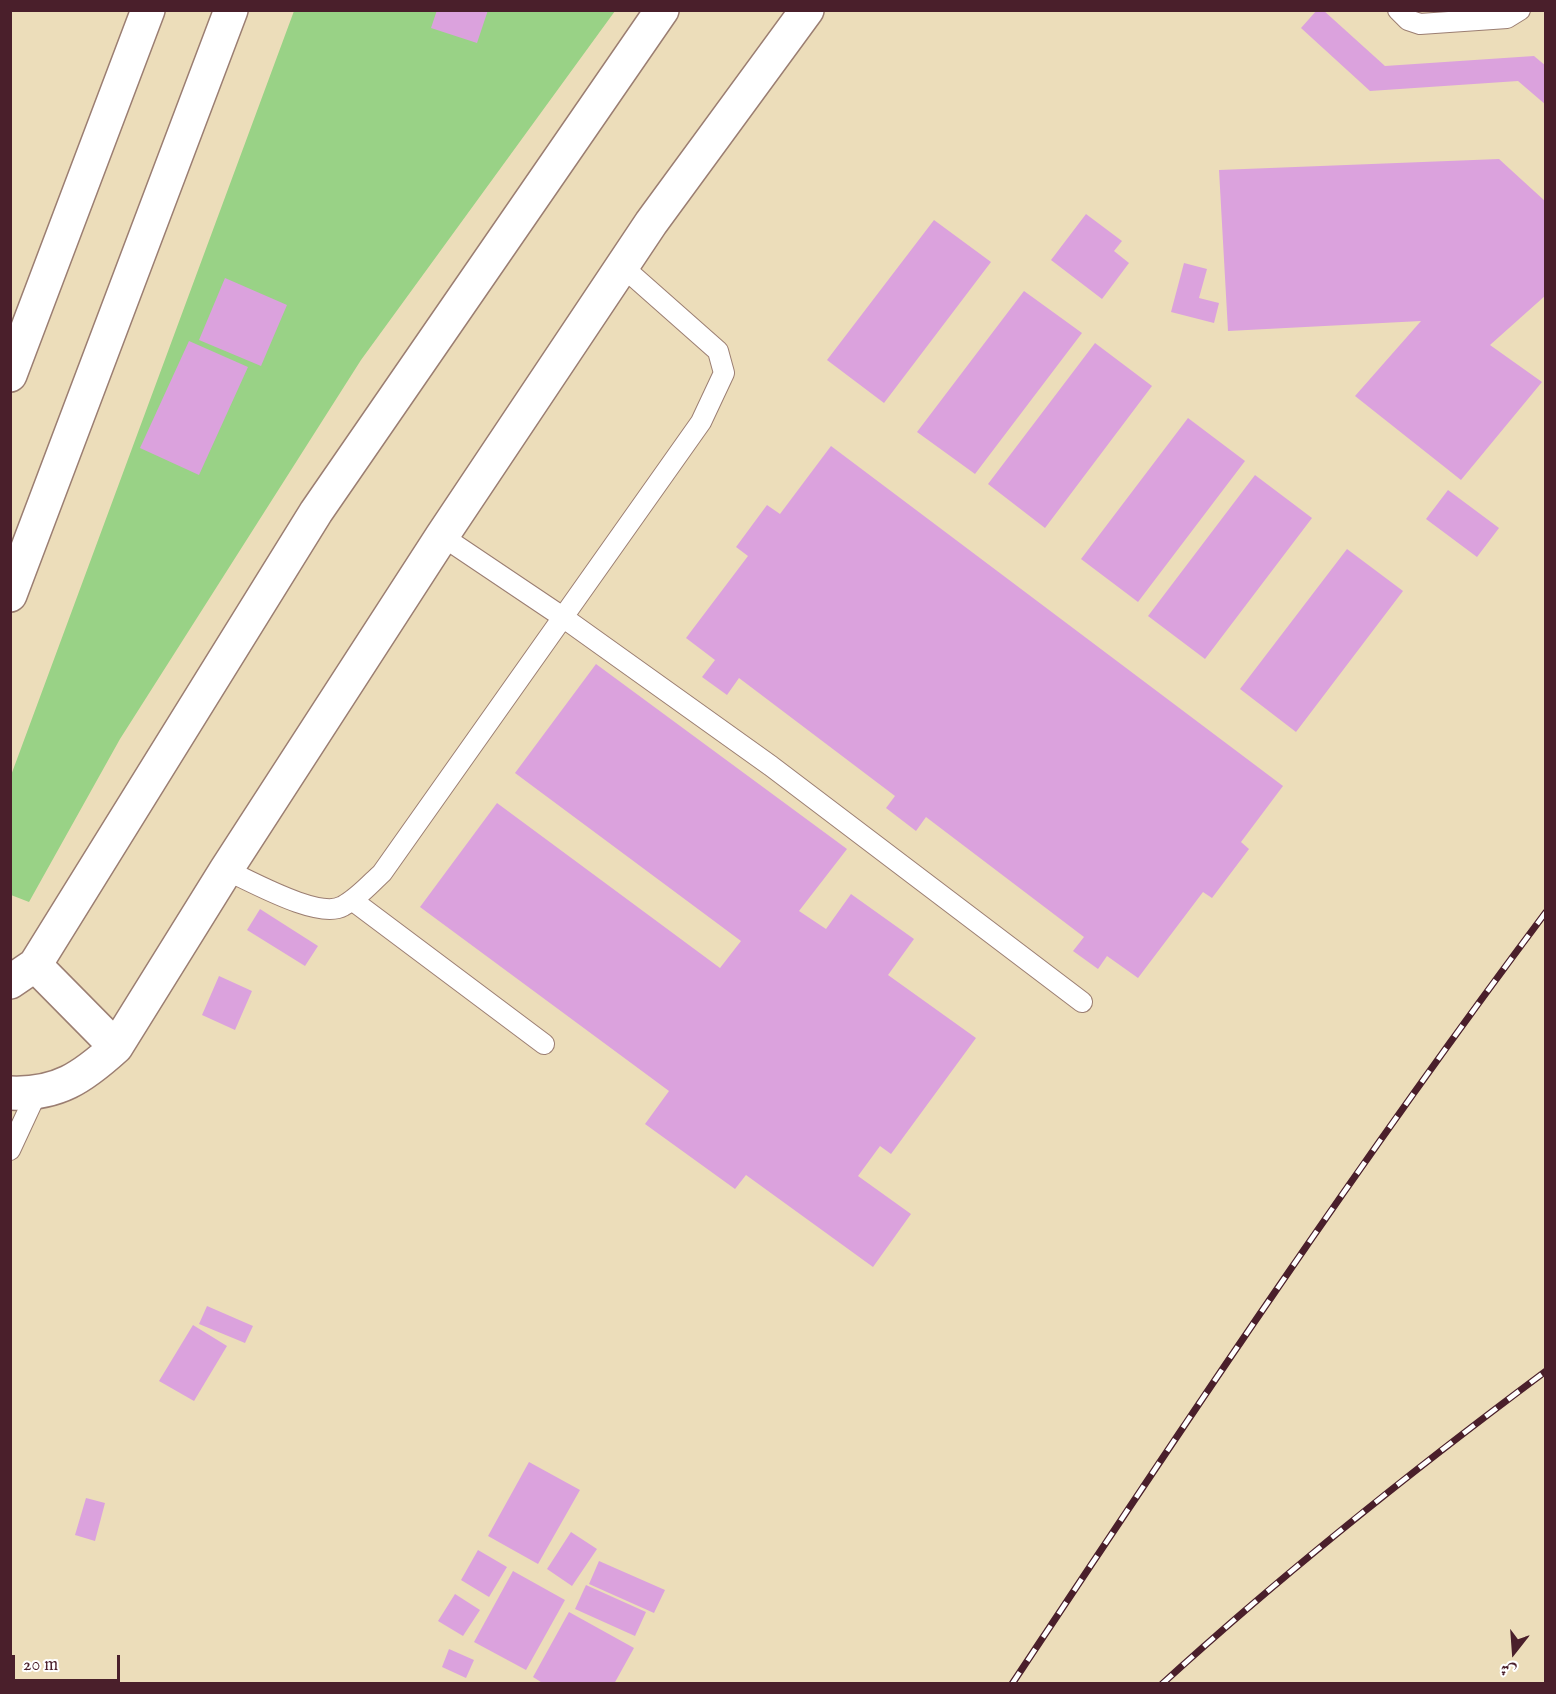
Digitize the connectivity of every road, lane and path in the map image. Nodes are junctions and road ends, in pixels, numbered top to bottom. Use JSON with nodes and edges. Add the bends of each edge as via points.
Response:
{"nodes":[{"id":1,"x":148,"y":10,"type":"edge"},
{"id":2,"x":231,"y":10,"type":"edge"},
{"id":3,"x":662,"y":10,"type":"edge"},
{"id":4,"x":807,"y":10,"type":"edge"},
{"id":5,"x":1398,"y":10,"type":"edge"},
{"id":6,"x":1520,"y":10,"type":"edge"},
{"id":7,"x":623,"y":267,"type":"junction"},
{"id":8,"x":10,"y":375,"type":"edge"},
{"id":9,"x":442,"y":536,"type":"junction"},
{"id":10,"x":10,"y":595,"type":"edge"},
{"id":11,"x":564,"y":618,"type":"junction"},
{"id":12,"x":226,"y":870,"type":"junction"},
{"id":13,"x":352,"y":900,"type":"junction"},
{"id":14,"x":23,"y":974,"type":"edge"},
{"id":15,"x":1082,"y":1002,"type":"dead end"},
{"id":16,"x":544,"y":1044,"type":"dead end"},
{"id":17,"x":117,"y":1047,"type":"junction"},
{"id":18,"x":23,"y":1094,"type":"edge"},
{"id":19,"x":10,"y":1150,"type":"edge"}],
"edges":[{"from":1,"to":8,"type":"street"},
{"from":2,"to":10,"type":"street"},
{"from":3,"to":14,"type":"street","via":[[316,512]]},
{"from":4,"to":7,"type":"street"},
{"from":5,"to":6,"type":"lane","via":[[1408,20],[1420,24],[1507,18]]},
{"from":7,"to":9,"type":"street"},
{"from":7,"to":11,"type":"lane","via":[[718,351],[724,373],[701,422]]},
{"from":9,"to":11,"type":"lane"},
{"from":9,"to":12,"type":"street"},
{"from":11,"to":13,"type":"lane","via":[[382,873]]},
{"from":11,"to":15,"type":"lane","via":[[771,766]]},
{"from":12,"to":13,"type":"lane","via":[[326,910]]},
{"from":12,"to":17,"type":"street"},
{"from":13,"to":16,"type":"lane"},
{"from":14,"to":17,"type":"street"},
{"from":17,"to":18,"type":"street","via":[[73,1081]]},
{"from":18,"to":19,"type":"lane"}]}
